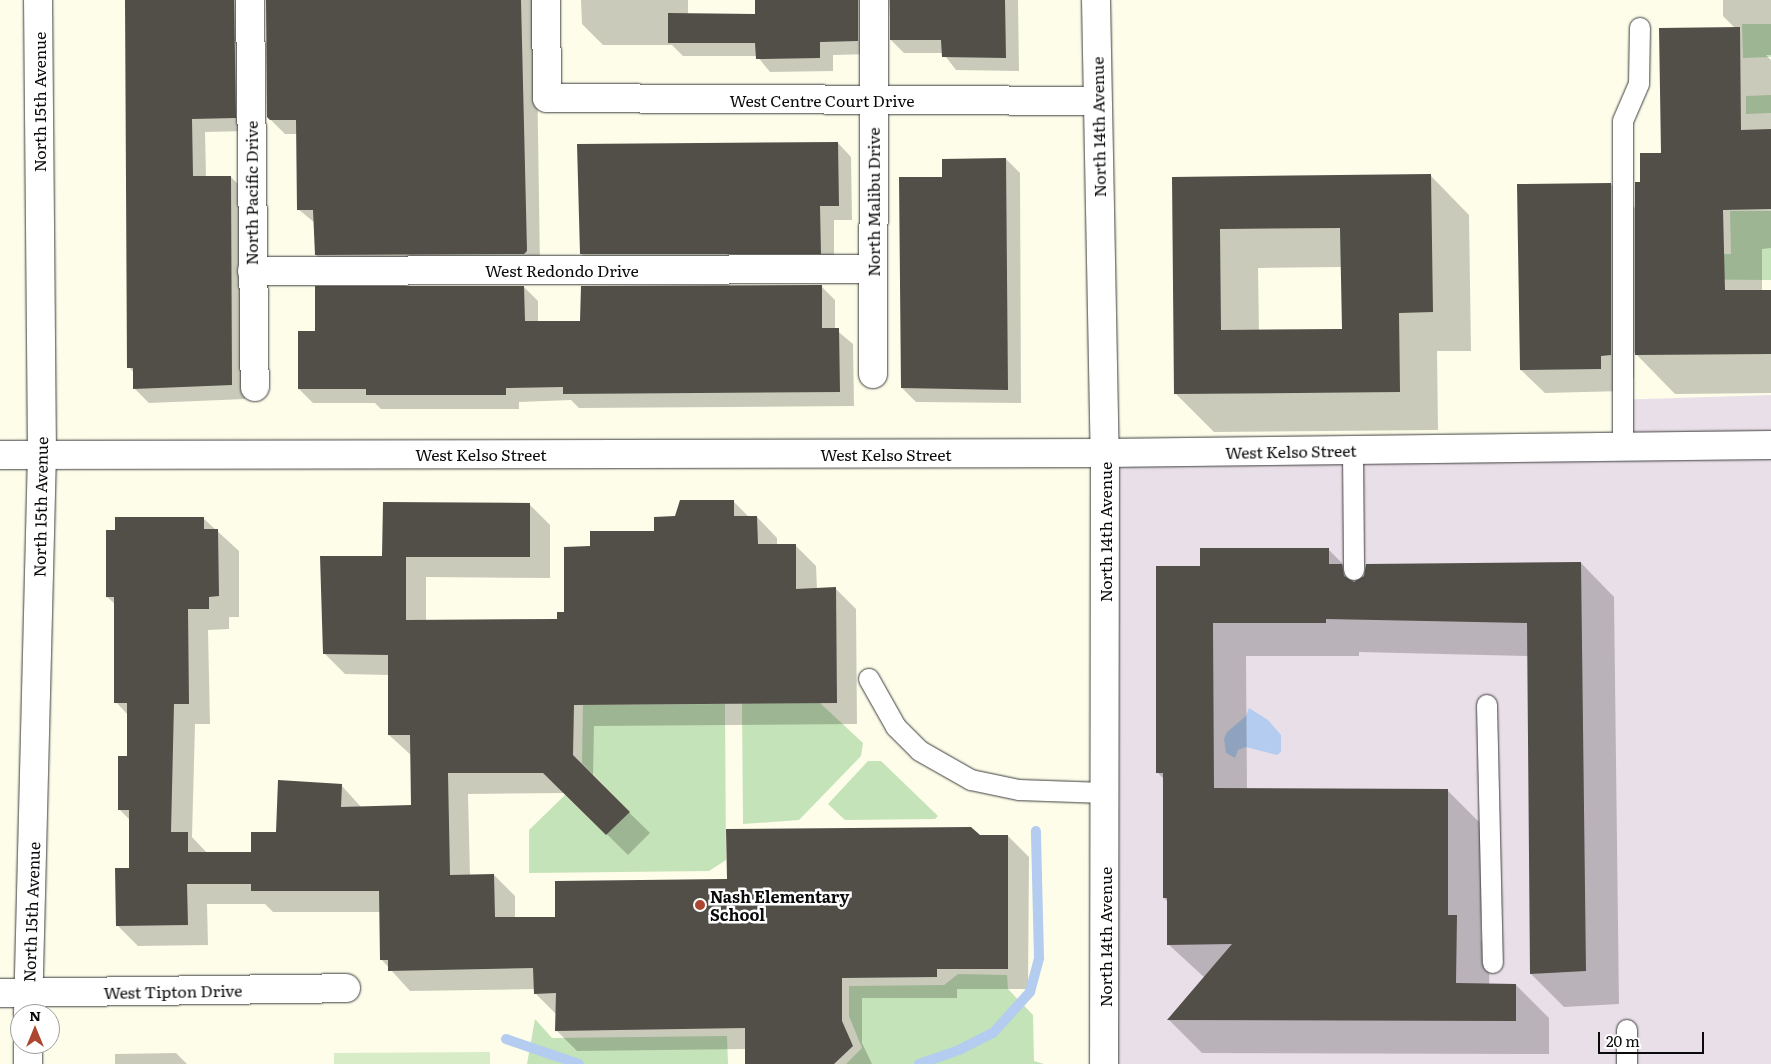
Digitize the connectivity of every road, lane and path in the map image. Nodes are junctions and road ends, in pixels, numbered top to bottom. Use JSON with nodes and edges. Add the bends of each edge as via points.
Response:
{"nodes":[{"id":1,"x":38,"y":0,"type":"edge"},
{"id":2,"x":250,"y":0,"type":"edge"},
{"id":3,"x":546,"y":0,"type":"edge"},
{"id":4,"x":874,"y":0,"type":"edge"},
{"id":5,"x":1096,"y":0,"type":"edge"},
{"id":6,"x":1640,"y":28,"type":"dead end"},
{"id":7,"x":874,"y":101,"type":"junction"},
{"id":8,"x":1096,"y":101,"type":"junction"},
{"id":9,"x":873,"y":269,"type":"junction"},
{"id":10,"x":252,"y":271,"type":"junction"},
{"id":11,"x":873,"y":374,"type":"dead end"},
{"id":12,"x":255,"y":386,"type":"dead end"},
{"id":13,"x":1771,"y":446,"type":"edge"},
{"id":14,"x":1623,"y":447,"type":"junction"},
{"id":15,"x":1353,"y":450,"type":"junction"},
{"id":16,"x":1105,"y":453,"type":"junction"},
{"id":17,"x":0,"y":455,"type":"edge"},
{"id":18,"x":42,"y":455,"type":"junction"},
{"id":19,"x":1354,"y":570,"type":"dead end"},
{"id":20,"x":869,"y":679,"type":"dead end"},
{"id":21,"x":1487,"y":705,"type":"dead end"},
{"id":22,"x":1104,"y":794,"type":"junction"},
{"id":23,"x":1493,"y":963,"type":"dead end"},
{"id":24,"x":346,"y":988,"type":"dead end"},
{"id":25,"x":0,"y":993,"type":"edge"},
{"id":26,"x":28,"y":1003,"type":"edge"},
{"id":27,"x":1627,"y":1030,"type":"dead end"},
{"id":28,"x":1104,"y":1064,"type":"edge"},
{"id":29,"x":1628,"y":1064,"type":"edge"}],
"edges":[{"from":1,"to":18,"type":"street","name":"North 15th Avenue"},
{"from":2,"to":10,"type":"street","name":"North Pacific Drive"},
{"from":3,"to":7,"type":"street","name":"West Centre Court Drive","via":[[547,98]]},
{"from":4,"to":7,"type":"street","name":"North Malibu Drive"},
{"from":5,"to":8,"type":"street","name":"North 14th Avenue"},
{"from":6,"to":14,"type":"lane","via":[[1639,84],[1623,121]]},
{"from":7,"to":8,"type":"street","name":"West Centre Court Drive"},
{"from":7,"to":9,"type":"street","name":"North Malibu Drive"},
{"from":8,"to":16,"type":"street","name":"North 14th Avenue"},
{"from":9,"to":10,"type":"street","name":"West Redondo Drive"},
{"from":9,"to":11,"type":"street","name":"North Malibu Drive"},
{"from":10,"to":12,"type":"street","name":"North Pacific Drive"},
{"from":13,"to":14,"type":"street","name":"West Kelso Street"},
{"from":14,"to":15,"type":"street","name":"West Kelso Street"},
{"from":15,"to":16,"type":"street","name":"West Kelso Street"},
{"from":15,"to":19,"type":"lane"},
{"from":16,"to":18,"type":"street","name":"West Kelso Street"},
{"from":16,"to":22,"type":"street","name":"North 14th Avenue"},
{"from":17,"to":18,"type":"street","name":"West Kelso Street"},
{"from":18,"to":26,"type":"street","name":"North 15th Avenue"},
{"from":20,"to":22,"type":"lane","via":[[896,727],[920,750],[971,780],[1019,790]]},
{"from":21,"to":23,"type":"lane"},
{"from":22,"to":28,"type":"street","name":"North 14th Avenue"},
{"from":24,"to":26,"type":"street","name":"West Tipton Drive"},
{"from":25,"to":26,"type":"street","name":"West Tipton Drive"},
{"from":27,"to":29,"type":"lane"}]}
